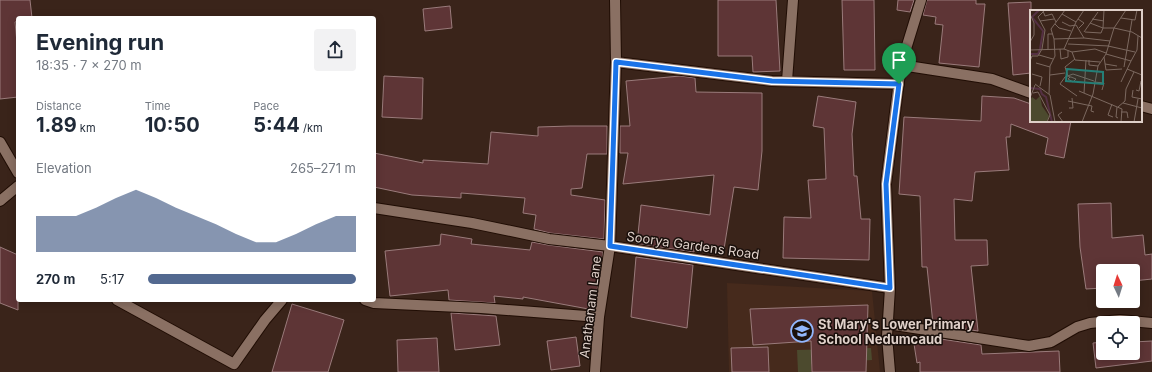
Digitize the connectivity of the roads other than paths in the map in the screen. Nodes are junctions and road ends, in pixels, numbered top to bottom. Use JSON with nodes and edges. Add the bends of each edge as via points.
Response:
{"nodes":[{"id":1,"x":615,"y":0,"type":"edge"},
{"id":2,"x":793,"y":0,"type":"edge"},
{"id":3,"x":921,"y":0,"type":"edge"},
{"id":4,"x":616,"y":62,"type":"junction"},
{"id":5,"x":901,"y":65,"type":"junction"},
{"id":6,"x":787,"y":81,"type":"junction"},
{"id":7,"x":899,"y":84,"type":"junction"},
{"id":8,"x":1030,"y":93,"type":"edge"},
{"id":9,"x":1142,"y":106,"type":"edge"},
{"id":10,"x":1152,"y":109,"type":"edge"},
{"id":11,"x":0,"y":142,"type":"edge"},
{"id":12,"x":16,"y":170,"type":"edge"},
{"id":13,"x":16,"y":188,"type":"edge"},
{"id":14,"x":0,"y":201,"type":"edge"},
{"id":15,"x":376,"y":208,"type":"edge"},
{"id":16,"x":610,"y":246,"type":"junction"},
{"id":17,"x":890,"y":288,"type":"junction"},
{"id":18,"x":122,"y":302,"type":"edge"},
{"id":19,"x":280,"y":302,"type":"edge"},
{"id":20,"x":371,"y":302,"type":"edge"},
{"id":21,"x":599,"y":317,"type":"junction"},
{"id":22,"x":1152,"y":323,"type":"edge"},
{"id":23,"x":888,"y":324,"type":"junction"},
{"id":24,"x":595,"y":372,"type":"edge"},
{"id":25,"x":890,"y":372,"type":"edge"}],
"edges":[{"from":1,"to":4,"type":"street","name":"Anathanam Lane"},
{"from":2,"to":6,"type":"street"},
{"from":3,"to":5,"type":"street"},
{"from":4,"to":6,"type":"street"},
{"from":4,"to":16,"type":"street","name":"Anathanam Lane"},
{"from":5,"to":7,"type":"street"},
{"from":5,"to":8,"type":"street","via":[[992,79]]},
{"from":6,"to":7,"type":"street"},
{"from":7,"to":17,"type":"street","via":[[886,184]]},
{"from":9,"to":10,"type":"street"},
{"from":11,"to":12,"type":"street"},
{"from":13,"to":14,"type":"street"},
{"from":15,"to":16,"type":"street","name":"Soorya Gardens Road","via":[[472,223],[549,239]]},
{"from":16,"to":17,"type":"street","name":"Soorya Gardens Road"},
{"from":16,"to":21,"type":"street","name":"Anathanam Lane"},
{"from":17,"to":23,"type":"street"},
{"from":18,"to":19,"type":"street","via":[[234,364]]},
{"from":20,"to":21,"type":"street"},
{"from":21,"to":24,"type":"street","name":"Anathanam Lane"},
{"from":22,"to":23,"type":"street","via":[[1120,320],[1090,323],[1077,327],[1051,342],[1029,346]]},
{"from":23,"to":25,"type":"street"}]}
